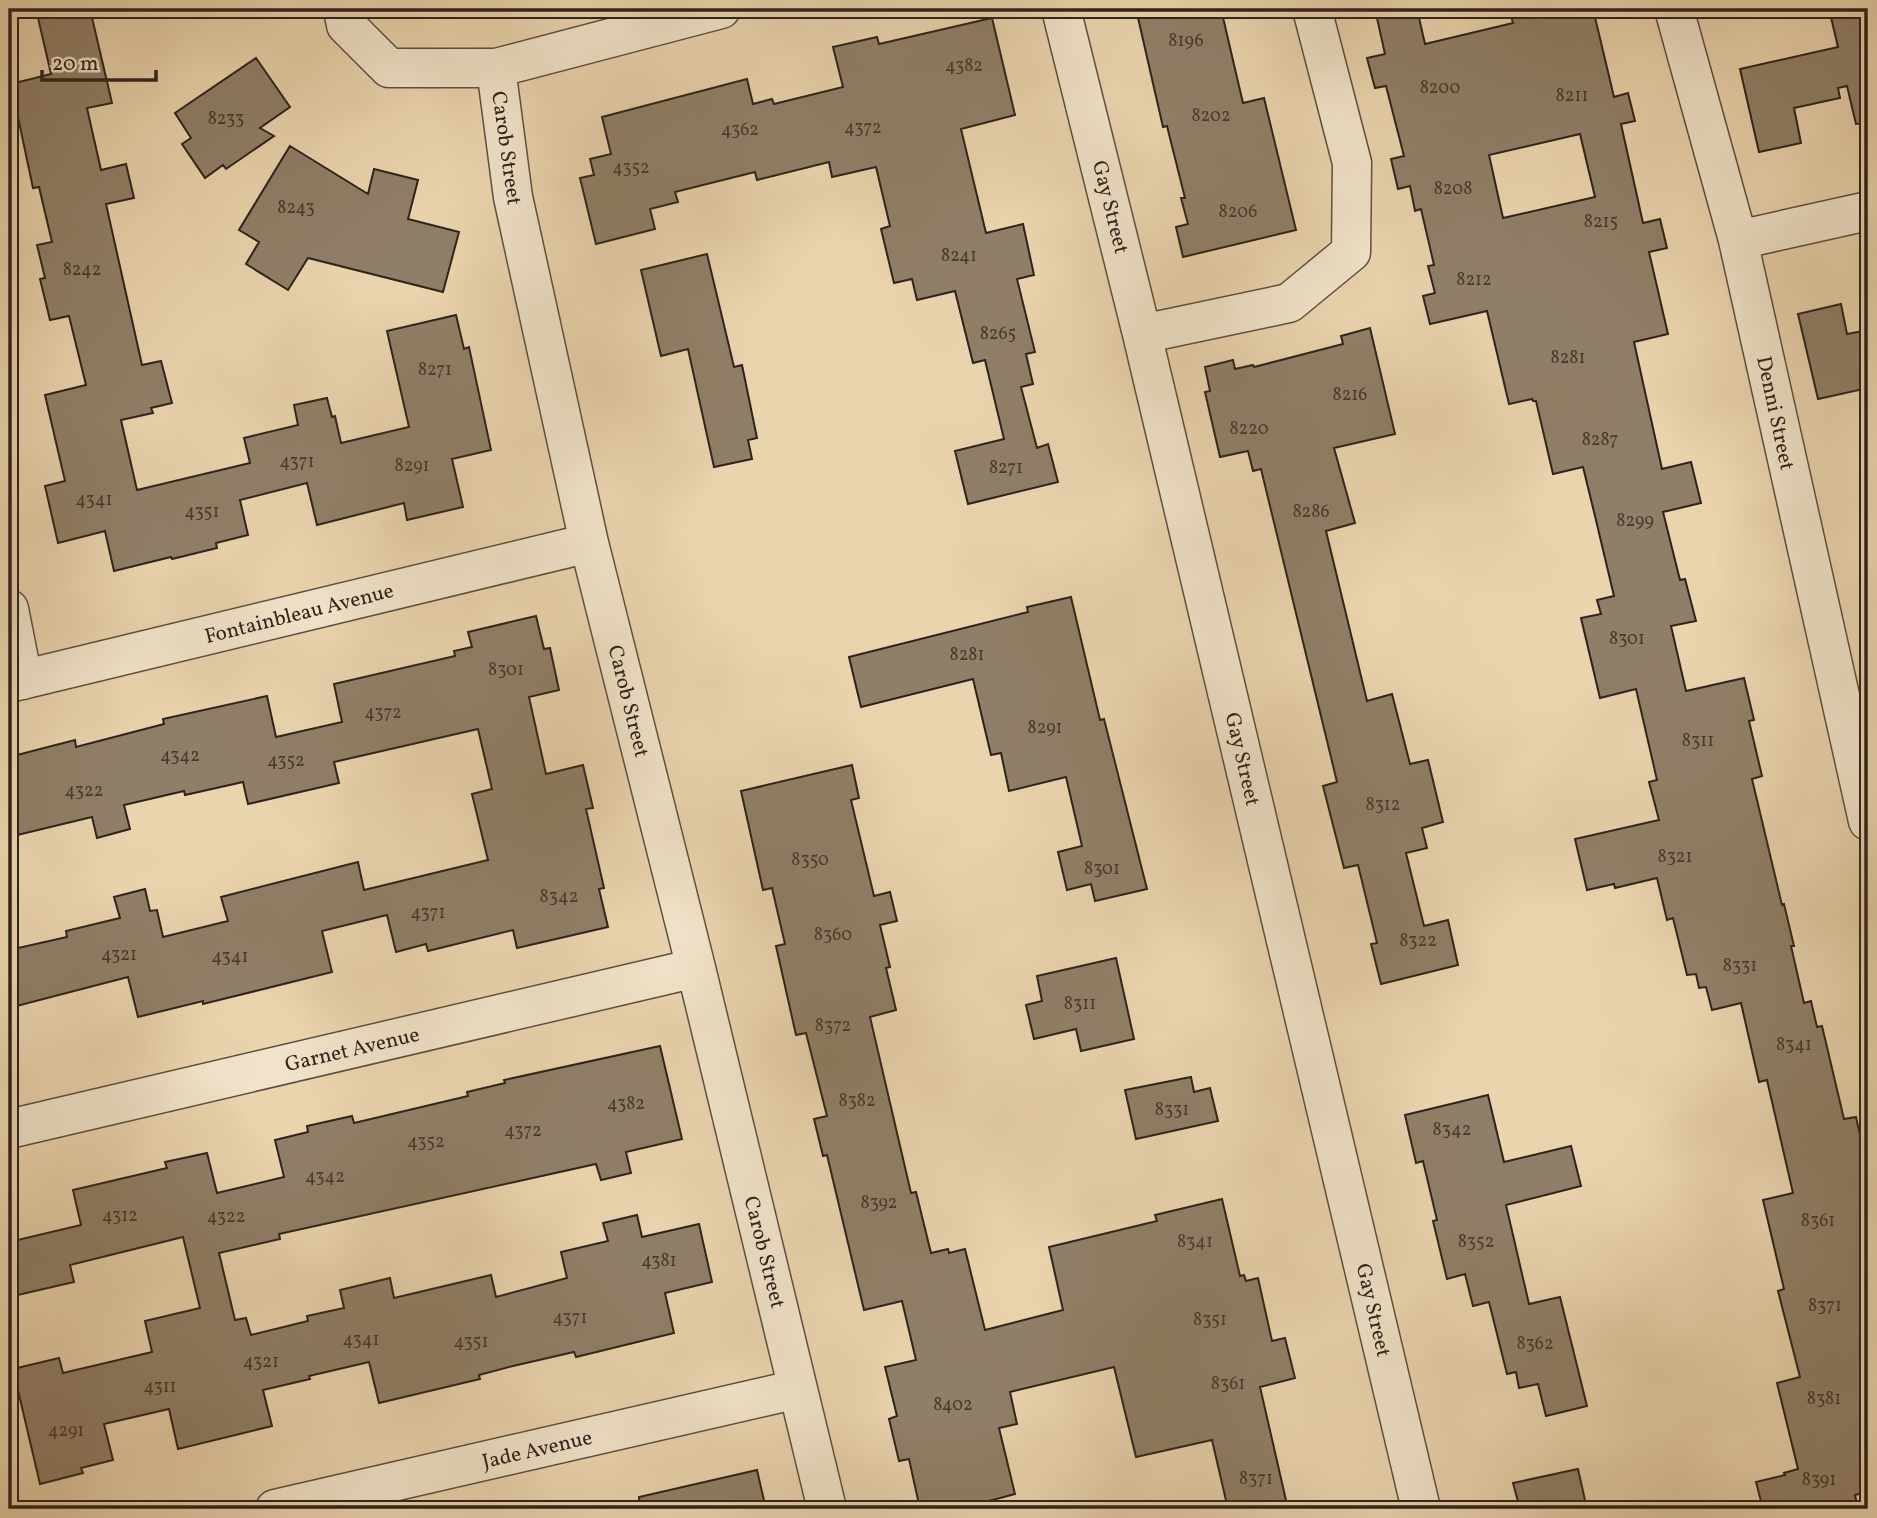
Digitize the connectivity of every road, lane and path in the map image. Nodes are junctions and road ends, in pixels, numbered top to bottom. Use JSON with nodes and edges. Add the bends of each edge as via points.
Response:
{"nodes":[{"id":1,"x":343,"y":9,"type":"edge"},
{"id":2,"x":721,"y":9,"type":"edge"},
{"id":3,"x":1061,"y":9,"type":"edge"},
{"id":4,"x":1312,"y":9,"type":"edge"},
{"id":5,"x":1674,"y":9,"type":"edge"},
{"id":6,"x":496,"y":68,"type":"junction"},
{"id":7,"x":1868,"y":211,"type":"edge"},
{"id":8,"x":1738,"y":240,"type":"junction"},
{"id":9,"x":1142,"y":334,"type":"junction"},
{"id":10,"x":589,"y":543,"type":"junction"},
{"id":11,"x":9,"y":610,"type":"edge"},
{"id":12,"x":16,"y":682,"type":"edge"},
{"id":13,"x":1868,"y":821,"type":"edge"},
{"id":14,"x":696,"y":968,"type":"junction"},
{"id":15,"x":9,"y":1129,"type":"edge"},
{"id":16,"x":798,"y":1389,"type":"junction"},
{"id":17,"x":275,"y":1509,"type":"edge"},
{"id":18,"x":827,"y":1509,"type":"edge"},
{"id":19,"x":1421,"y":1509,"type":"edge"}],
"edges":[{"from":1,"to":6,"type":"street","name":"Carob Street","via":[[346,25],[389,68]]},
{"from":2,"to":6,"type":"street"},
{"from":3,"to":9,"type":"street","name":"Gay Street"},
{"from":4,"to":9,"type":"street","via":[[1352,163],[1351,252],[1289,303]]},
{"from":5,"to":8,"type":"street","name":"Denni Street"},
{"from":6,"to":10,"type":"street","name":"Carob Street","via":[[513,197]]},
{"from":7,"to":8,"type":"street"},
{"from":8,"to":13,"type":"street","name":"Denni Street"},
{"from":9,"to":19,"type":"street","name":"Gay Street"},
{"from":10,"to":12,"type":"street","name":"Fontainbleau Avenue"},
{"from":10,"to":14,"type":"street","name":"Carob Street"},
{"from":11,"to":12,"type":"street"},
{"from":14,"to":15,"type":"street","name":"Garnet Avenue"},
{"from":14,"to":16,"type":"street","name":"Carob Street"},
{"from":16,"to":17,"type":"street","name":"Jade Avenue"},
{"from":16,"to":18,"type":"street","name":"Carob Street"}]}
